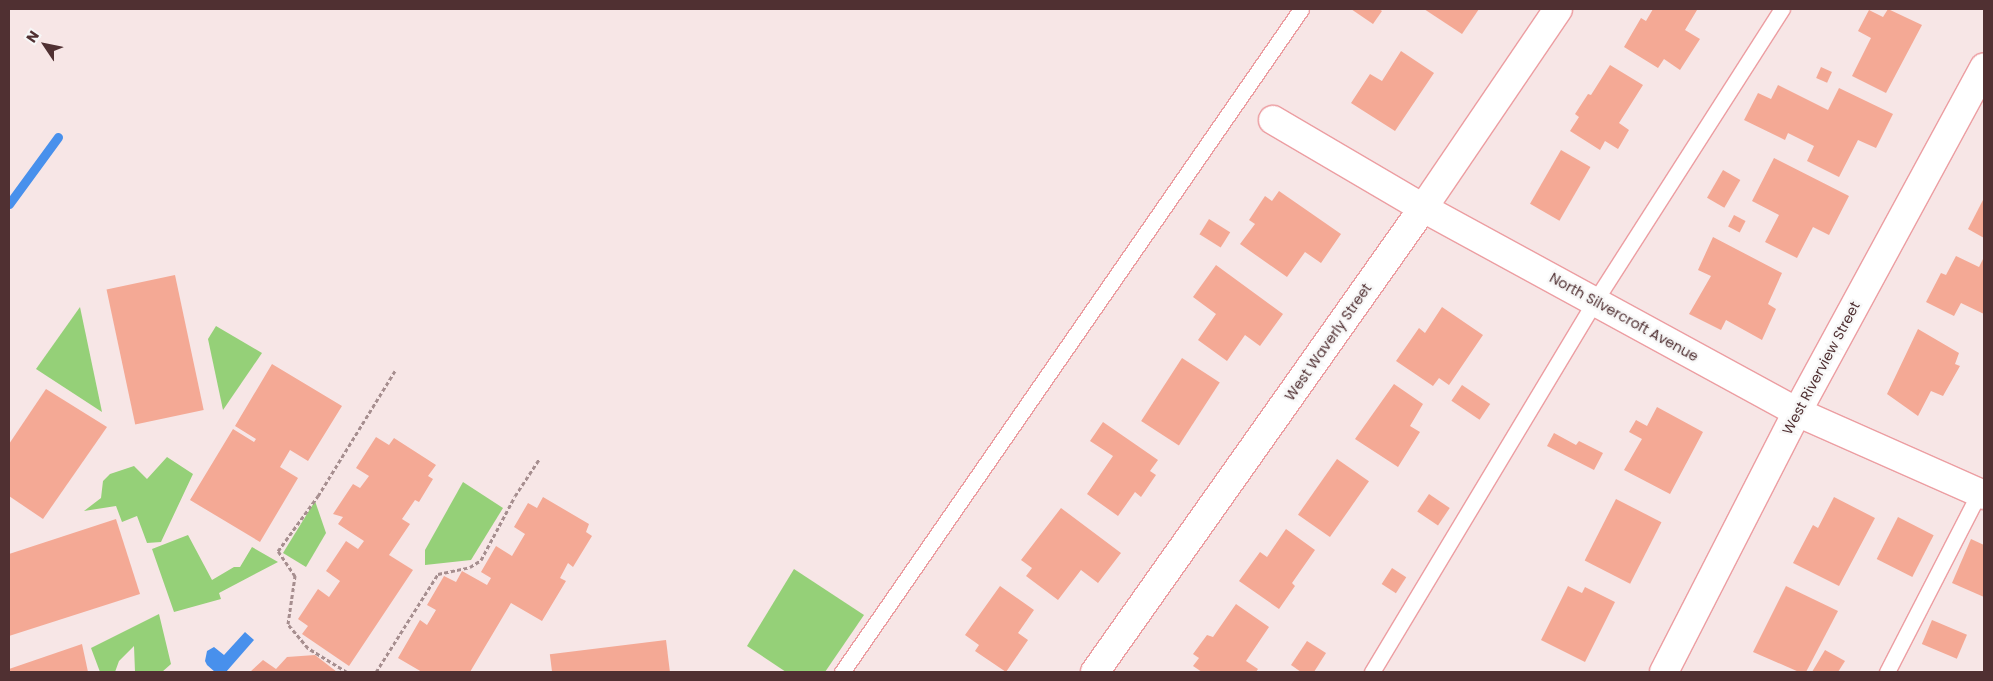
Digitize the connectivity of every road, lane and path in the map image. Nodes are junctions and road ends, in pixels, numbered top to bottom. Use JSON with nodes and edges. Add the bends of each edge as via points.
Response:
{"nodes":[{"id":1,"x":1301,"y":9,"type":"edge"},
{"id":2,"x":1558,"y":9,"type":"edge"},
{"id":3,"x":1782,"y":9,"type":"edge"},
{"id":4,"x":1984,"y":67,"type":"edge"},
{"id":5,"x":1273,"y":120,"type":"dead end"},
{"id":6,"x":1423,"y":208,"type":"junction"},
{"id":7,"x":1595,"y":302,"type":"junction"},
{"id":8,"x":395,"y":371,"type":"dead end"},
{"id":9,"x":1797,"y":412,"type":"junction"},
{"id":10,"x":540,"y":458,"type":"dead end"},
{"id":11,"x":1983,"y":490,"type":"edge"},
{"id":12,"x":347,"y":672,"type":"edge"},
{"id":13,"x":376,"y":672,"type":"edge"},
{"id":14,"x":842,"y":672,"type":"edge"},
{"id":15,"x":1095,"y":672,"type":"edge"},
{"id":16,"x":1372,"y":672,"type":"edge"},
{"id":17,"x":1664,"y":672,"type":"edge"},
{"id":18,"x":1887,"y":672,"type":"edge"}],
"edges":[{"from":1,"to":14,"type":"lane"},
{"from":2,"to":6,"type":"street","name":"West Waverly Street"},
{"from":3,"to":7,"type":"lane"},
{"from":4,"to":9,"type":"street","name":"West Riverview Street"},
{"from":5,"to":6,"type":"street","name":"North Silvercroft Avenue"},
{"from":6,"to":7,"type":"street","name":"North Silvercroft Avenue"},
{"from":6,"to":15,"type":"street","name":"West Waverly Street"},
{"from":7,"to":9,"type":"street","name":"North Silvercroft Avenue"},
{"from":7,"to":16,"type":"lane"},
{"from":8,"to":12,"type":"path","via":[[318,496],[278,551],[295,576],[288,624],[308,648]]},
{"from":9,"to":11,"type":"street","name":"North Silvercroft Avenue"},
{"from":9,"to":17,"type":"street","name":"West Riverview Street"},
{"from":10,"to":13,"type":"path","via":[[515,496],[482,560],[470,567],[438,574]]},
{"from":11,"to":18,"type":"lane"}]}
